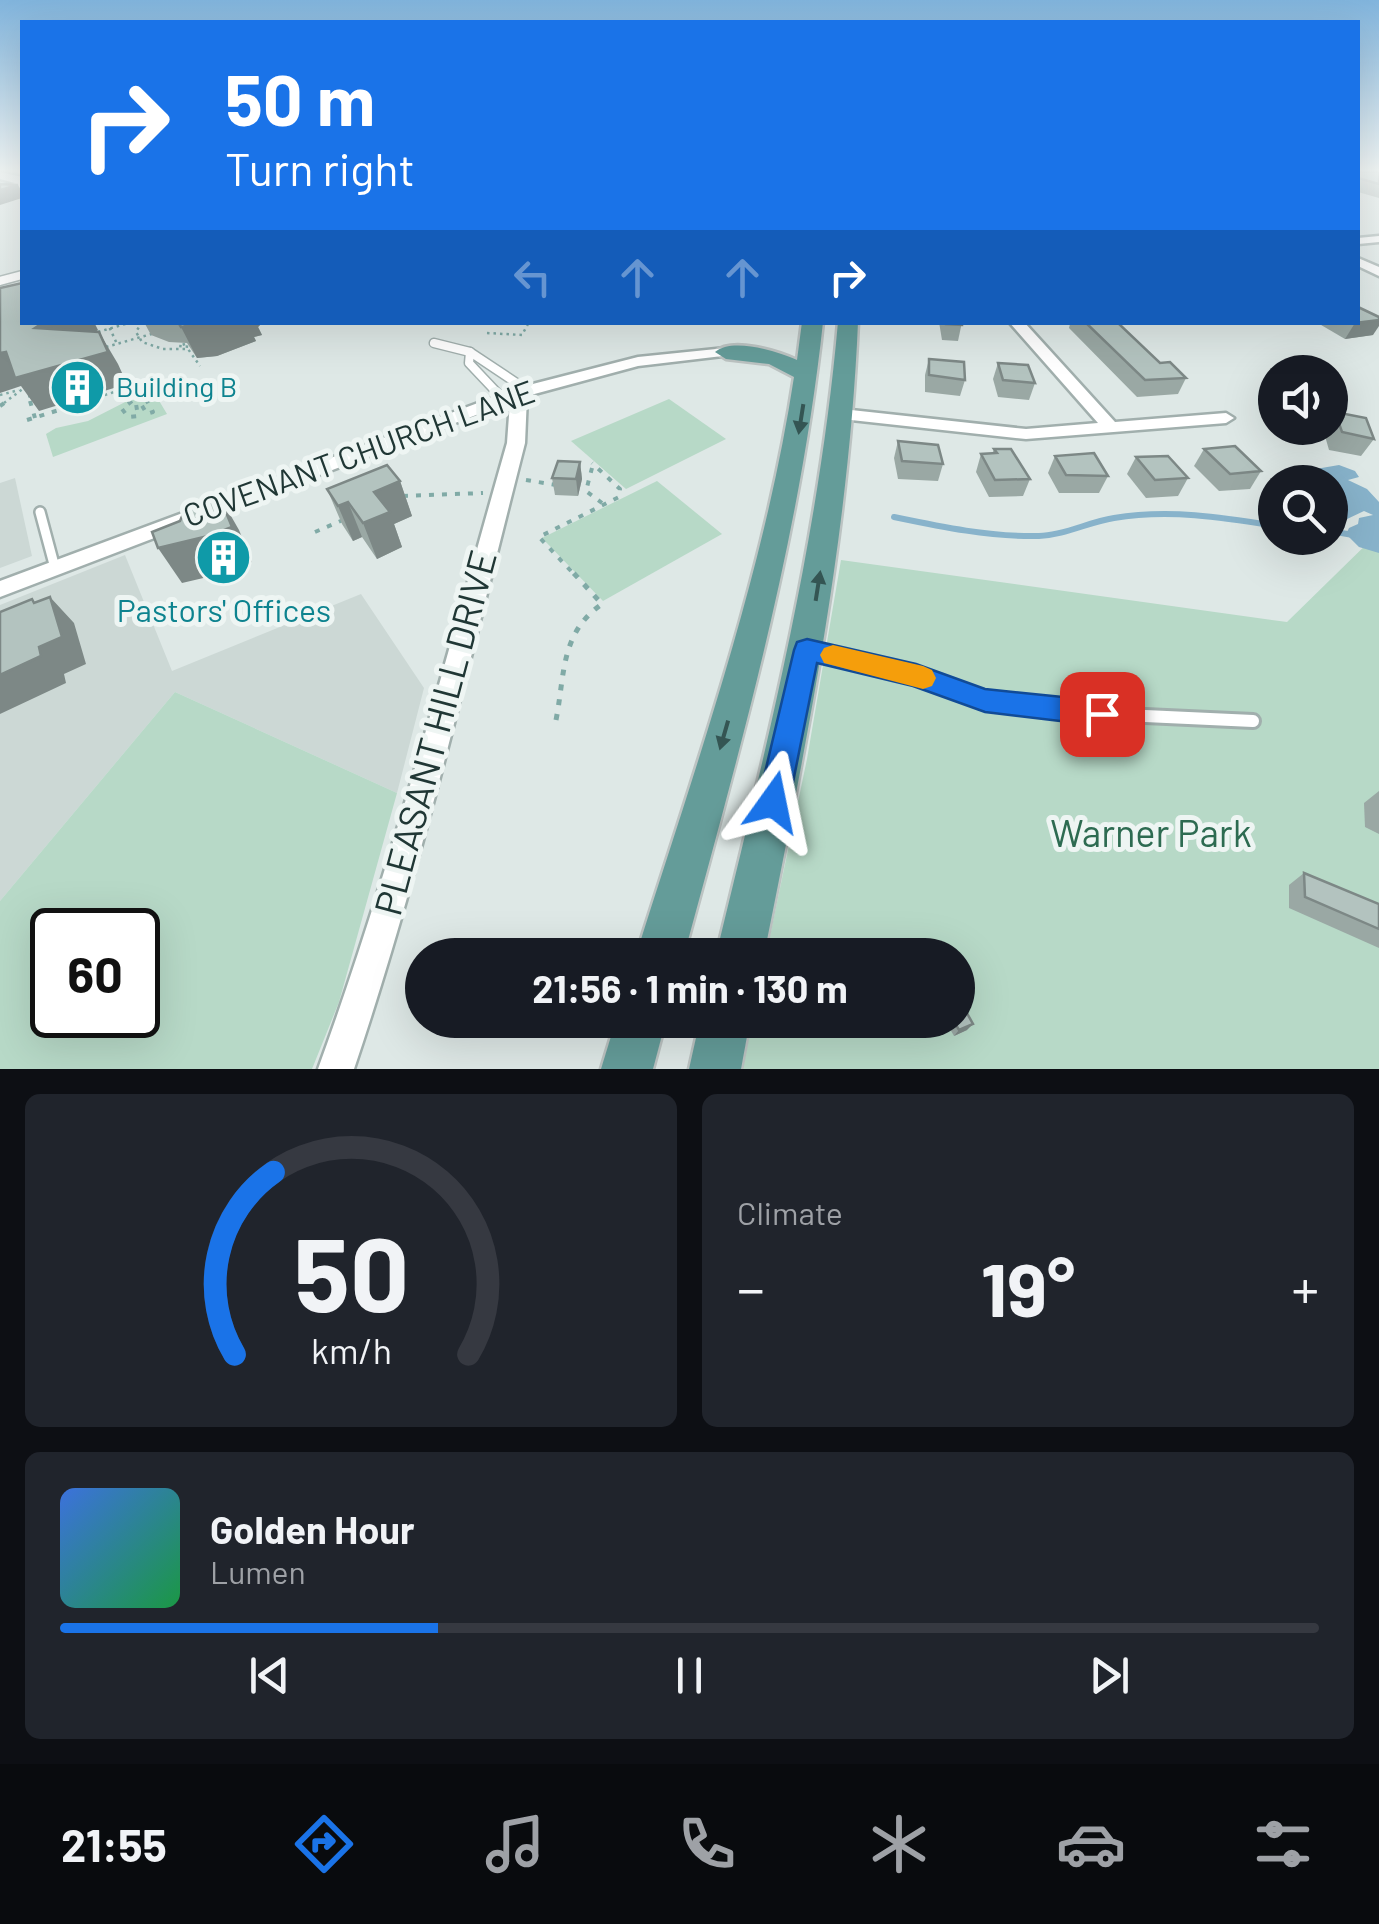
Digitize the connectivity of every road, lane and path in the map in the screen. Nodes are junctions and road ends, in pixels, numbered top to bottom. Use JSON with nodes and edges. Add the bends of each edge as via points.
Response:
{"nodes":[{"id":1,"x":99,"y":325,"type":"edge"},
{"id":2,"x":108,"y":325,"type":"edge"},
{"id":3,"x":120,"y":325,"type":"edge"},
{"id":4,"x":140,"y":325,"type":"edge"},
{"id":5,"x":528,"y":325,"type":"edge"},
{"id":6,"x":800,"y":325,"type":"edge"},
{"id":7,"x":813,"y":325,"type":"edge"},
{"id":8,"x":848,"y":325,"type":"edge"},
{"id":9,"x":1019,"y":325,"type":"edge"},
{"id":10,"x":109,"y":328,"type":"junction"},
{"id":11,"x":102,"y":330,"type":"junction"},
{"id":12,"x":156,"y":333,"type":"dead end"},
{"id":13,"x":487,"y":333,"type":"dead end"},
{"id":14,"x":91,"y":337,"type":"edge"},
{"id":15,"x":138,"y":338,"type":"junction"},
{"id":16,"x":196,"y":342,"type":"edge"},
{"id":17,"x":434,"y":343,"type":"dead end"},
{"id":18,"x":116,"y":344,"type":"junction"},
{"id":19,"x":188,"y":346,"type":"junction"},
{"id":20,"x":98,"y":349,"type":"edge"},
{"id":21,"x":470,"y":352,"type":"junction"},
{"id":22,"x":726,"y":352,"type":"junction"},
{"id":23,"x":200,"y":366,"type":"dead end"},
{"id":24,"x":808,"y":375,"type":"junction"},
{"id":25,"x":160,"y":383,"type":"dead end"},
{"id":26,"x":146,"y":384,"type":"junction"},
{"id":27,"x":25,"y":388,"type":"junction"},
{"id":28,"x":144,"y":394,"type":"junction"},
{"id":29,"x":516,"y":394,"type":"junction"},
{"id":30,"x":0,"y":395,"type":"edge"},
{"id":31,"x":0,"y":406,"type":"edge"},
{"id":32,"x":150,"y":413,"type":"junction"},
{"id":33,"x":842,"y":414,"type":"junction"},
{"id":34,"x":138,"y":416,"type":"junction"},
{"id":35,"x":35,"y":418,"type":"junction"},
{"id":36,"x":1226,"y":418,"type":"dead end"},
{"id":37,"x":27,"y":420,"type":"dead end"},
{"id":38,"x":1111,"y":428,"type":"junction"},
{"id":39,"x":593,"y":466,"type":"junction"},
{"id":40,"x":576,"y":470,"type":"edge"},
{"id":41,"x":560,"y":474,"type":"edge"},
{"id":42,"x":516,"y":481,"type":"dead end"},
{"id":43,"x":486,"y":493,"type":"dead end"},
{"id":44,"x":393,"y":500,"type":"edge"},
{"id":45,"x":604,"y":504,"type":"junction"},
{"id":46,"x":40,"y":512,"type":"dead end"},
{"id":47,"x":347,"y":518,"type":"edge"},
{"id":48,"x":315,"y":532,"type":"dead end"},
{"id":49,"x":55,"y":568,"type":"junction"},
{"id":50,"x":0,"y":590,"type":"edge"},
{"id":51,"x":807,"y":650,"type":"junction"},
{"id":52,"x":556,"y":720,"type":"dead end"},
{"id":53,"x":1253,"y":721,"type":"dead end"},
{"id":54,"x":665,"y":938,"type":"edge"},
{"id":55,"x":744,"y":938,"type":"edge"},
{"id":56,"x":636,"y":1038,"type":"edge"},
{"id":57,"x":721,"y":1038,"type":"edge"},
{"id":58,"x":336,"y":1069,"type":"edge"},
{"id":59,"x":627,"y":1069,"type":"edge"},
{"id":60,"x":714,"y":1069,"type":"edge"}],
"edges":[{"from":1,"to":11,"type":"path"},
{"from":2,"to":10,"type":"path"},
{"from":3,"to":10,"type":"path"},
{"from":4,"to":15,"type":"path"},
{"from":5,"to":13,"type":"path","via":[[522,335]]},
{"from":6,"to":22,"type":"main road","via":[[788,336]]},
{"from":7,"to":24,"type":"main road"},
{"from":8,"to":33,"type":"main road"},
{"from":9,"to":38,"type":"street"},
{"from":10,"to":11,"type":"path"},
{"from":10,"to":18,"type":"path"},
{"from":11,"to":14,"type":"path"},
{"from":12,"to":15,"type":"path"},
{"from":15,"to":18,"type":"path"},
{"from":15,"to":19,"type":"path","via":[[150,346]]},
{"from":16,"to":19,"type":"path"},
{"from":17,"to":21,"type":"lane"},
{"from":18,"to":20,"type":"path"},
{"from":19,"to":23,"type":"path"},
{"from":21,"to":29,"type":"lane"},
{"from":21,"to":29,"type":"lane","via":[[468,363]]},
{"from":22,"to":24,"type":"main road","via":[[774,358]]},
{"from":22,"to":29,"type":"street","name":"COVENANT CHURCH LANE","via":[[638,362]]},
{"from":24,"to":54,"type":"main road","one_way":true,"via":[[756,623]]},
{"from":25,"to":26,"type":"path","via":[[161,377]]},
{"from":26,"to":28,"type":"path"},
{"from":26,"to":35,"type":"path"},
{"from":27,"to":30,"type":"path"},
{"from":27,"to":31,"type":"path"},
{"from":27,"to":35,"type":"path"},
{"from":28,"to":32,"type":"path"},
{"from":28,"to":34,"type":"path","via":[[122,409]]},
{"from":29,"to":49,"type":"street","name":"COVENANT CHURCH LANE"},
{"from":29,"to":58,"type":"street","name":"PLEASANT HILL DRIVE","via":[[516,443],[365,990]]},
{"from":32,"to":34,"type":"path"},
{"from":32,"to":34,"type":"path","via":[[136,404]]},
{"from":33,"to":38,"type":"street","via":[[1026,434]]},
{"from":51,"to":33,"type":"main road","one_way":true},
{"from":35,"to":37,"type":"path"},
{"from":36,"to":38,"type":"street"},
{"from":39,"to":40,"type":"path"},
{"from":39,"to":45,"type":"path","via":[[586,490]]},
{"from":39,"to":45,"type":"path","via":[[620,489],[619,497]]},
{"from":41,"to":42,"type":"path","via":[[556,488]]},
{"from":43,"to":44,"type":"path"},
{"from":45,"to":52,"type":"path","via":[[539,537],[595,597],[565,646]]},
{"from":46,"to":49,"type":"lane"},
{"from":47,"to":48,"type":"path"},
{"from":49,"to":50,"type":"street","name":"COVENANT CHURCH LANE"},
{"from":51,"to":53,"type":"lane","via":[[1015,706]]},
{"from":51,"to":55,"type":"main road"},
{"from":56,"to":59,"type":"main road"},
{"from":57,"to":60,"type":"main road"}]}
